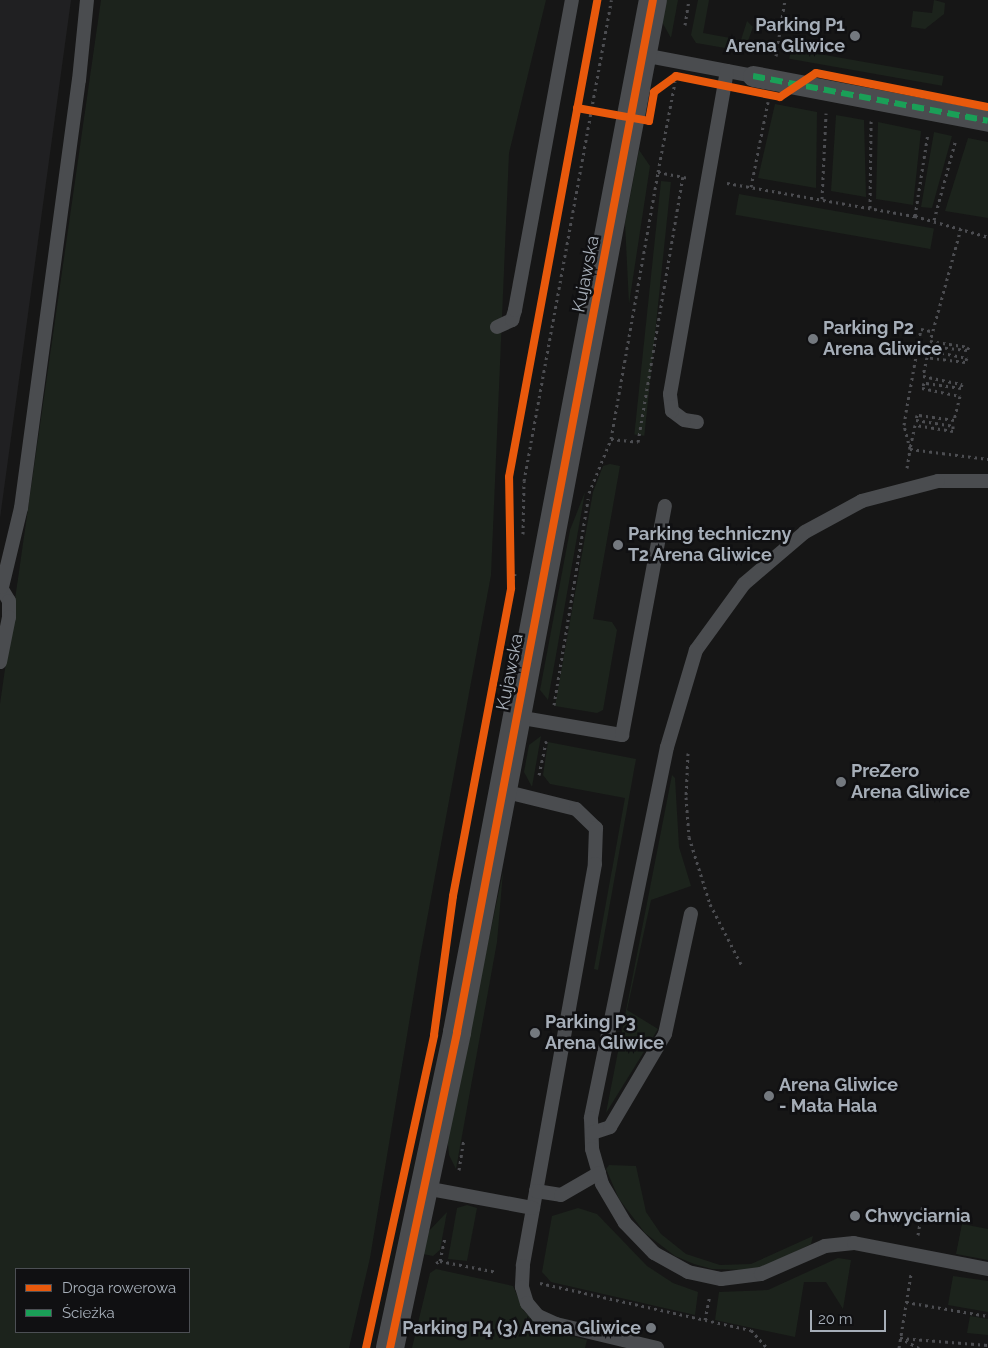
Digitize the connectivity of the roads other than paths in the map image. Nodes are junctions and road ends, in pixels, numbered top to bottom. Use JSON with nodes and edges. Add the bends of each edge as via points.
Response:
{"nodes":[{"id":1,"x":87,"y":0,"type":"edge"},
{"id":2,"x":572,"y":0,"type":"edge"},
{"id":3,"x":653,"y":0,"type":"edge"},
{"id":4,"x":643,"y":55,"type":"junction"},
{"id":5,"x":727,"y":71,"type":"junction"},
{"id":6,"x":765,"y":83,"type":"joint"},
{"id":7,"x":988,"y":121,"type":"edge"},
{"id":8,"x":497,"y":327,"type":"dead end"},
{"id":9,"x":697,"y":422,"type":"dead end"},
{"id":10,"x":988,"y":481,"type":"edge"},
{"id":11,"x":665,"y":506,"type":"dead end"},
{"id":12,"x":1,"y":587,"type":"edge"},
{"id":13,"x":0,"y":662,"type":"edge"},
{"id":14,"x":517,"y":717,"type":"junction"},
{"id":15,"x":503,"y":791,"type":"junction"},
{"id":16,"x":691,"y":914,"type":"dead end"},
{"id":17,"x":592,"y":1133,"type":"junction"},
{"id":18,"x":599,"y":1174,"type":"junction"},
{"id":19,"x":424,"y":1188,"type":"junction"},
{"id":20,"x":536,"y":1191,"type":"junction"},
{"id":21,"x":533,"y":1208,"type":"junction"},
{"id":22,"x":988,"y":1269,"type":"edge"},
{"id":23,"x":390,"y":1348,"type":"edge"},
{"id":24,"x":657,"y":1348,"type":"edge"}],
"edges":[{"from":1,"to":12,"type":"lane","via":[[21,508]]},
{"from":2,"to":8,"type":"lane","via":[[516,310],[512,320]]},
{"from":3,"to":4,"type":"street","name":"Kujawska"},
{"from":4,"to":5,"type":"lane"},
{"from":4,"to":14,"type":"street","name":"Kujawska"},
{"from":5,"to":6,"type":"lane"},
{"from":5,"to":9,"type":"lane","via":[[670,394],[672,411],[684,420]]},
{"from":6,"to":7,"type":"street","via":[[798,85]]},
{"from":10,"to":17,"type":"lane","via":[[938,481],[862,501],[804,532],[744,584],[696,650],[667,747],[613,1000],[591,1118]]},
{"from":11,"to":14,"type":"lane","via":[[622,734]]},
{"from":12,"to":13,"type":"lane","via":[[9,601],[9,617]]},
{"from":14,"to":15,"type":"street","name":"Kujawska"},
{"from":15,"to":19,"type":"street","name":"Kujawska"},
{"from":15,"to":20,"type":"lane","via":[[576,810],[596,828],[595,864]]},
{"from":16,"to":17,"type":"lane","via":[[665,1034],[610,1127]]},
{"from":17,"to":18,"type":"lane","via":[[592,1149]]},
{"from":18,"to":20,"type":"lane","via":[[561,1195]]},
{"from":18,"to":22,"type":"lane","via":[[625,1223],[654,1253],[688,1272],[721,1279],[761,1274],[825,1246],[854,1243]]},
{"from":19,"to":21,"type":"lane"},
{"from":19,"to":23,"type":"street","name":"Kujawska"},
{"from":20,"to":21,"type":"lane"},
{"from":21,"to":24,"type":"lane","via":[[522,1287],[527,1303],[538,1316],[556,1324]]}]}
